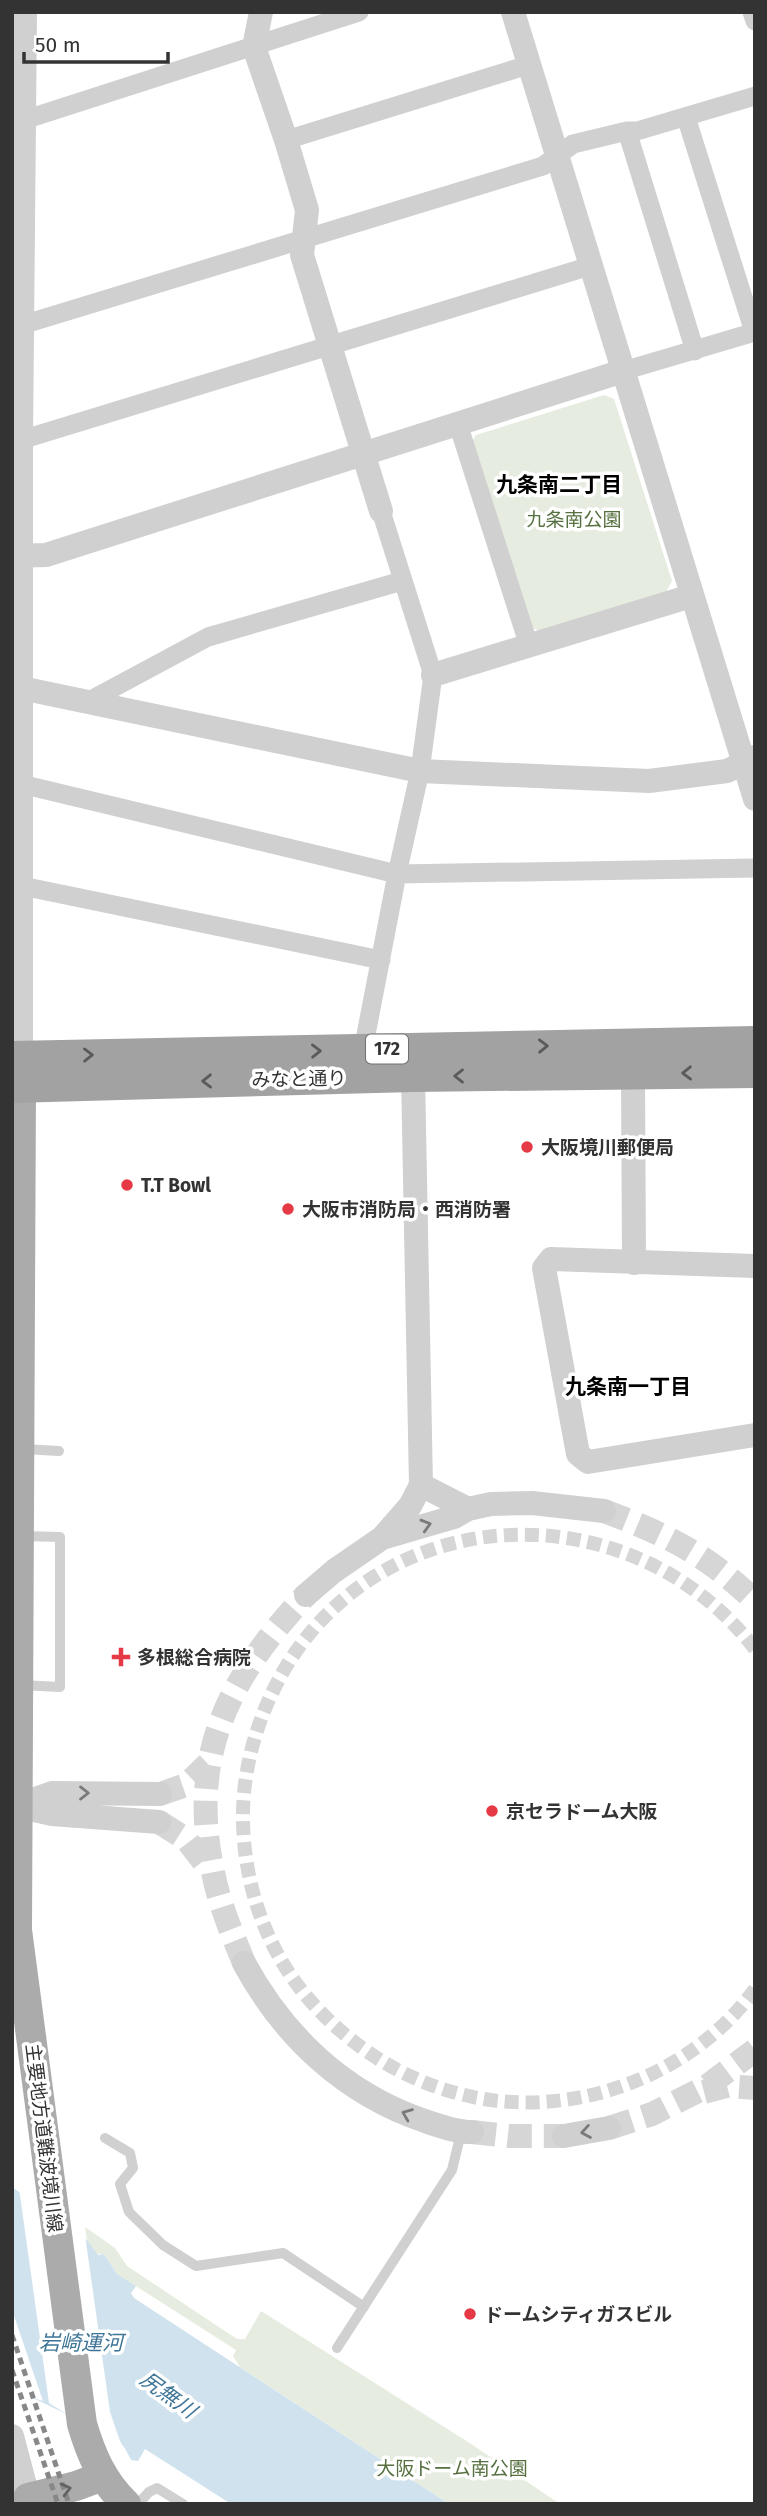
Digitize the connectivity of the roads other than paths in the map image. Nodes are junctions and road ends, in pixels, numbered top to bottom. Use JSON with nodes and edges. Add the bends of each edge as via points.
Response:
{"nodes":[{"id":1,"x":25,"y":12,"type":"edge"},
{"id":2,"x":261,"y":12,"type":"edge"},
{"id":3,"x":359,"y":12,"type":"edge"},
{"id":4,"x":513,"y":12,"type":"edge"},
{"id":5,"x":752,"y":12,"type":"edge"},
{"id":6,"x":755,"y":21,"type":"edge"},
{"id":7,"x":254,"y":47,"type":"junction"},
{"id":8,"x":528,"y":65,"type":"junction"},
{"id":9,"x":755,"y":96,"type":"edge"},
{"id":10,"x":686,"y":117,"type":"junction"},
{"id":11,"x":24,"y":120,"type":"junction"},
{"id":12,"x":627,"y":131,"type":"junction"},
{"id":13,"x":286,"y":140,"type":"junction"},
{"id":14,"x":557,"y":155,"type":"junction"},
{"id":15,"x":305,"y":237,"type":"junction"},
{"id":16,"x":590,"y":266,"type":"junction"},
{"id":17,"x":22,"y":325,"type":"junction"},
{"id":18,"x":754,"y":332,"type":"edge"},
{"id":19,"x":330,"y":345,"type":"junction"},
{"id":20,"x":695,"y":351,"type":"junction"},
{"id":21,"x":623,"y":371,"type":"junction"},
{"id":22,"x":458,"y":424,"type":"junction"},
{"id":23,"x":21,"y":440,"type":"junction"},
{"id":24,"x":364,"y":452,"type":"junction"},
{"id":25,"x":381,"y":511,"type":"joint"},
{"id":26,"x":17,"y":556,"type":"edge"},
{"id":27,"x":402,"y":581,"type":"junction"},
{"id":28,"x":691,"y":596,"type":"junction"},
{"id":29,"x":529,"y":646,"type":"junction"},
{"id":30,"x":433,"y":675,"type":"junction"},
{"id":31,"x":21,"y":688,"type":"junction"},
{"id":32,"x":87,"y":702,"type":"junction"},
{"id":33,"x":749,"y":760,"type":"edge"},
{"id":34,"x":420,"y":771,"type":"junction"},
{"id":35,"x":21,"y":784,"type":"junction"},
{"id":36,"x":755,"y":799,"type":"edge"},
{"id":37,"x":755,"y":868,"type":"edge"},
{"id":38,"x":397,"y":874,"type":"junction"},
{"id":39,"x":22,"y":886,"type":"junction"},
{"id":40,"x":381,"y":960,"type":"junction"},
{"id":41,"x":755,"y":1042,"type":"edge"},
{"id":42,"x":363,"y":1050,"type":"junction"},
{"id":43,"x":16,"y":1072,"type":"edge"},
{"id":44,"x":755,"y":1072,"type":"edge"},
{"id":45,"x":633,"y":1074,"type":"junction"},
{"id":46,"x":413,"y":1076,"type":"junction"},
{"id":47,"x":634,"y":1263,"type":"junction"},
{"id":48,"x":755,"y":1266,"type":"edge"},
{"id":49,"x":755,"y":1435,"type":"edge"},
{"id":50,"x":19,"y":1449,"type":"junction"},
{"id":51,"x":59,"y":1451,"type":"dead end"},
{"id":52,"x":421,"y":1485,"type":"junction"},
{"id":53,"x":468,"y":1509,"type":"junction"},
{"id":54,"x":604,"y":1511,"type":"tunnel mouth"},
{"id":55,"x":18,"y":1536,"type":"junction"},
{"id":56,"x":382,"y":1538,"type":"junction"},
{"id":57,"x":306,"y":1595,"type":"tunnel mouth"},
{"id":58,"x":18,"y":1685,"type":"junction"},
{"id":59,"x":160,"y":1794,"type":"tunnel mouth"},
{"id":60,"x":15,"y":1805,"type":"edge"},
{"id":61,"x":159,"y":1822,"type":"tunnel mouth"},
{"id":62,"x":244,"y":1963,"type":"tunnel mouth"},
{"id":63,"x":608,"y":2128,"type":"tunnel mouth"},
{"id":64,"x":467,"y":2132,"type":"joint"},
{"id":65,"x":564,"y":2136,"type":"tunnel mouth"},
{"id":66,"x":105,"y":2138,"type":"dead end"},
{"id":67,"x":363,"y":2307,"type":"junction"},
{"id":68,"x":337,"y":2348,"type":"dead end"},
{"id":69,"x":13,"y":2446,"type":"edge"},
{"id":70,"x":103,"y":2476,"type":"junction"},
{"id":71,"x":29,"y":2501,"type":"edge"},
{"id":72,"x":126,"y":2504,"type":"edge"},
{"id":73,"x":138,"y":2504,"type":"edge"},
{"id":74,"x":183,"y":2504,"type":"edge"}],
"edges":[{"from":1,"to":11,"type":"street"},
{"from":2,"to":7,"type":"street"},
{"from":3,"to":7,"type":"street"},
{"from":4,"to":8,"type":"street"},
{"from":5,"to":6,"type":"street"},
{"from":7,"to":11,"type":"street"},
{"from":7,"to":13,"type":"street"},
{"from":8,"to":13,"type":"street"},
{"from":8,"to":14,"type":"street"},
{"from":9,"to":10,"type":"street"},
{"from":10,"to":12,"type":"street"},
{"from":10,"to":18,"type":"street"},
{"from":11,"to":17,"type":"street"},
{"from":12,"to":14,"type":"street","via":[[573,144]]},
{"from":12,"to":20,"type":"street"},
{"from":13,"to":15,"type":"street","via":[[307,210]]},
{"from":14,"to":15,"type":"street","via":[[543,166]]},
{"from":14,"to":16,"type":"street"},
{"from":15,"to":17,"type":"street"},
{"from":15,"to":19,"type":"street","via":[[302,256]]},
{"from":16,"to":19,"type":"street"},
{"from":16,"to":21,"type":"street"},
{"from":17,"to":23,"type":"street"},
{"from":18,"to":20,"type":"street"},
{"from":19,"to":23,"type":"street"},
{"from":19,"to":24,"type":"street"},
{"from":20,"to":21,"type":"street"},
{"from":21,"to":22,"type":"street"},
{"from":21,"to":28,"type":"street"},
{"from":22,"to":24,"type":"street"},
{"from":22,"to":29,"type":"street"},
{"from":23,"to":26,"type":"street"},
{"from":24,"to":25,"type":"street"},
{"from":24,"to":26,"type":"street","via":[[46,555]]},
{"from":25,"to":27,"type":"street"},
{"from":26,"to":31,"type":"street"},
{"from":27,"to":30,"type":"street"},
{"from":27,"to":32,"type":"street","via":[[208,637]]},
{"from":28,"to":29,"type":"street"},
{"from":28,"to":33,"type":"street"},
{"from":29,"to":30,"type":"street"},
{"from":30,"to":34,"type":"street"},
{"from":31,"to":32,"type":"street"},
{"from":31,"to":35,"type":"street"},
{"from":32,"to":34,"type":"street"},
{"from":33,"to":34,"type":"street","via":[[727,771],[649,781]]},
{"from":33,"to":36,"type":"street"},
{"from":34,"to":38,"type":"street"},
{"from":35,"to":38,"type":"street"},
{"from":35,"to":39,"type":"street"},
{"from":37,"to":38,"type":"street"},
{"from":38,"to":40,"type":"street"},
{"from":39,"to":40,"type":"street"},
{"from":39,"to":43,"type":"street"},
{"from":40,"to":42,"type":"street"},
{"from":42,"to":41,"type":"highway","name":"みなと通り","number":"172","one_way":true},
{"from":43,"to":42,"type":"highway","name":"みなと通り","number":"172","one_way":true},
{"from":46,"to":43,"type":"highway","name":"みなと通り","number":"172","one_way":true},
{"from":43,"to":50,"type":"main road","name":"主要地方道難波境川線"},
{"from":44,"to":45,"type":"highway","name":"みなと通り","number":"172","one_way":true},
{"from":45,"to":46,"type":"highway","name":"みなと通り","number":"172","one_way":true},
{"from":45,"to":47,"type":"street"},
{"from":46,"to":52,"type":"street"},
{"from":47,"to":48,"type":"street"},
{"from":47,"to":49,"type":"street","via":[[551,1259],[544,1268],[578,1454],[588,1462]]},
{"from":50,"to":51,"type":"lane"},
{"from":50,"to":55,"type":"main road","name":"主要地方道難波境川線"},
{"from":52,"to":53,"type":"street"},
{"from":52,"to":56,"type":"street","via":[[410,1507]]},
{"from":53,"to":54,"type":"street","via":[[531,1503]]},
{"from":56,"to":53,"type":"street","one_way":true},
{"from":55,"to":58,"type":"main road","name":"主要地方道難波境川線"},
{"from":55,"to":58,"type":"lane","via":[[60,1537],[60,1687]]},
{"from":56,"to":57,"type":"street"},
{"from":58,"to":60,"type":"main road","name":"主要地方道難波境川線"},
{"from":60,"to":59,"type":"street","one_way":true,"via":[[52,1793]]},
{"from":60,"to":61,"type":"street","via":[[52,1814]]},
{"from":60,"to":70,"type":"main road","name":"主要地方道難波境川線","via":[[17,1930],[52,2211],[82,2424]]},
{"from":64,"to":62,"type":"street","one_way":true,"via":[[406,2115],[333,2071],[280,2020]]},
{"from":63,"to":65,"type":"street","one_way":true},
{"from":64,"to":67,"type":"lane","via":[[452,2170]]},
{"from":66,"to":67,"type":"lane","via":[[130,2152],[133,2168],[120,2184],[129,2212],[163,2245],[196,2266],[284,2253]]},
{"from":67,"to":68,"type":"lane"},
{"from":69,"to":71,"type":"street"},
{"from":71,"to":70,"type":"main road","one_way":true},
{"from":70,"to":72,"type":"main road","name":"主要地方道難波境川線"},
{"from":73,"to":74,"type":"lane","via":[[157,2488]]}]}
